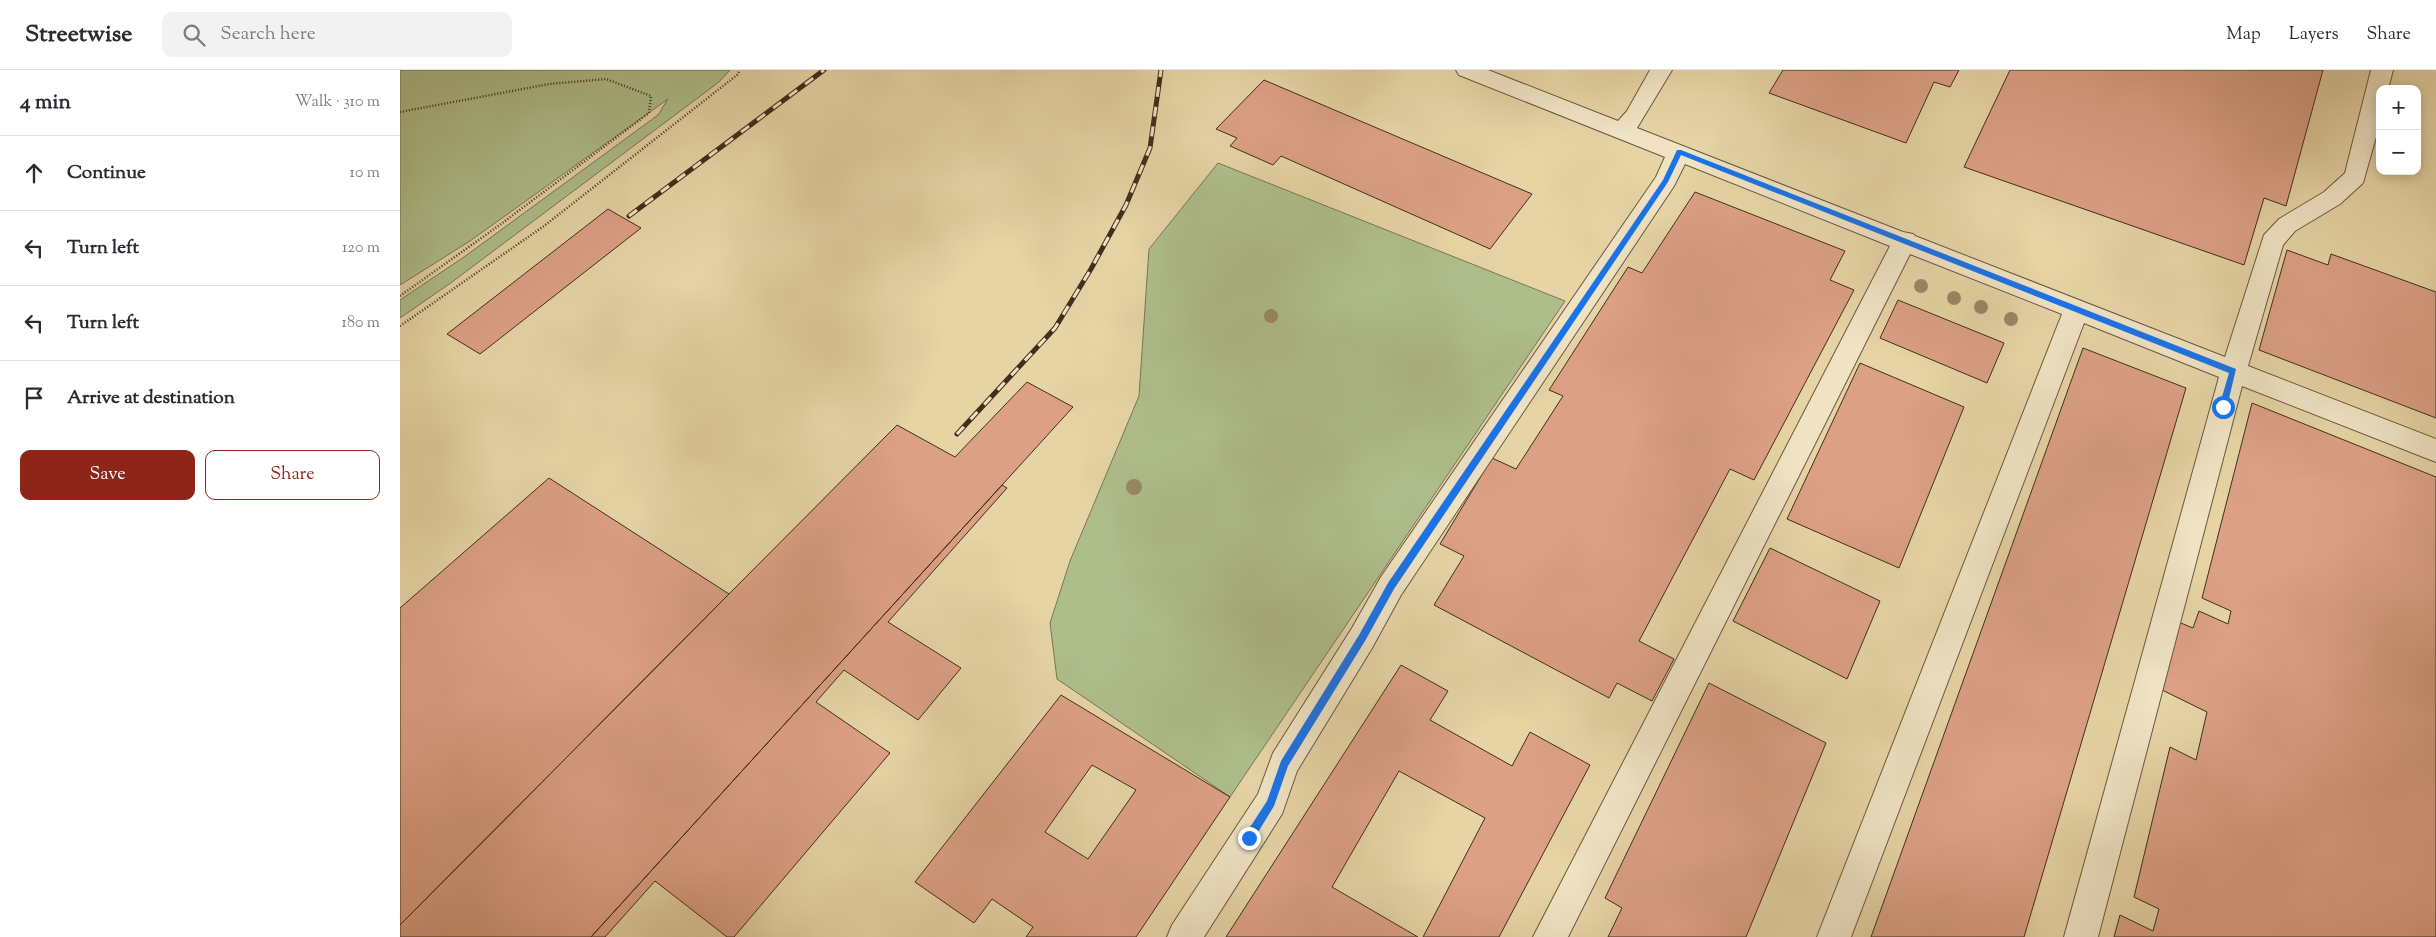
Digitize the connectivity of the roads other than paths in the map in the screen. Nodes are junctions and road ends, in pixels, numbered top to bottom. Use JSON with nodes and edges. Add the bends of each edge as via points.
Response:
{"nodes":[{"id":1,"x":1467,"y":70,"type":"edge"},
{"id":2,"x":1662,"y":70,"type":"edge"},
{"id":3,"x":2382,"y":70,"type":"edge"},
{"id":4,"x":1623,"y":130,"type":"junction"},
{"id":5,"x":1679,"y":152,"type":"junction"},
{"id":6,"x":1905,"y":240,"type":"junction"},
{"id":7,"x":2077,"y":309,"type":"junction"},
{"id":8,"x":2233,"y":371,"type":"junction"},
{"id":9,"x":2436,"y":451,"type":"edge"},
{"id":10,"x":1184,"y":937,"type":"edge"},
{"id":11,"x":1550,"y":937,"type":"edge"},
{"id":12,"x":1834,"y":937,"type":"edge"},
{"id":13,"x":2080,"y":937,"type":"edge"}],
"edges":[{"from":1,"to":4,"type":"lane"},
{"from":2,"to":4,"type":"lane"},
{"from":3,"to":8,"type":"lane","via":[[2355,177],[2332,198],[2287,225],[2272,241]]},
{"from":4,"to":5,"type":"lane"},
{"from":5,"to":6,"type":"lane"},
{"from":5,"to":10,"type":"lane","via":[[1666,180],[1391,586],[1284,764],[1271,803]]},
{"from":6,"to":7,"type":"lane"},
{"from":6,"to":11,"type":"lane"},
{"from":7,"to":8,"type":"lane"},
{"from":7,"to":12,"type":"lane"},
{"from":8,"to":9,"type":"lane"},
{"from":8,"to":13,"type":"lane"}]}
